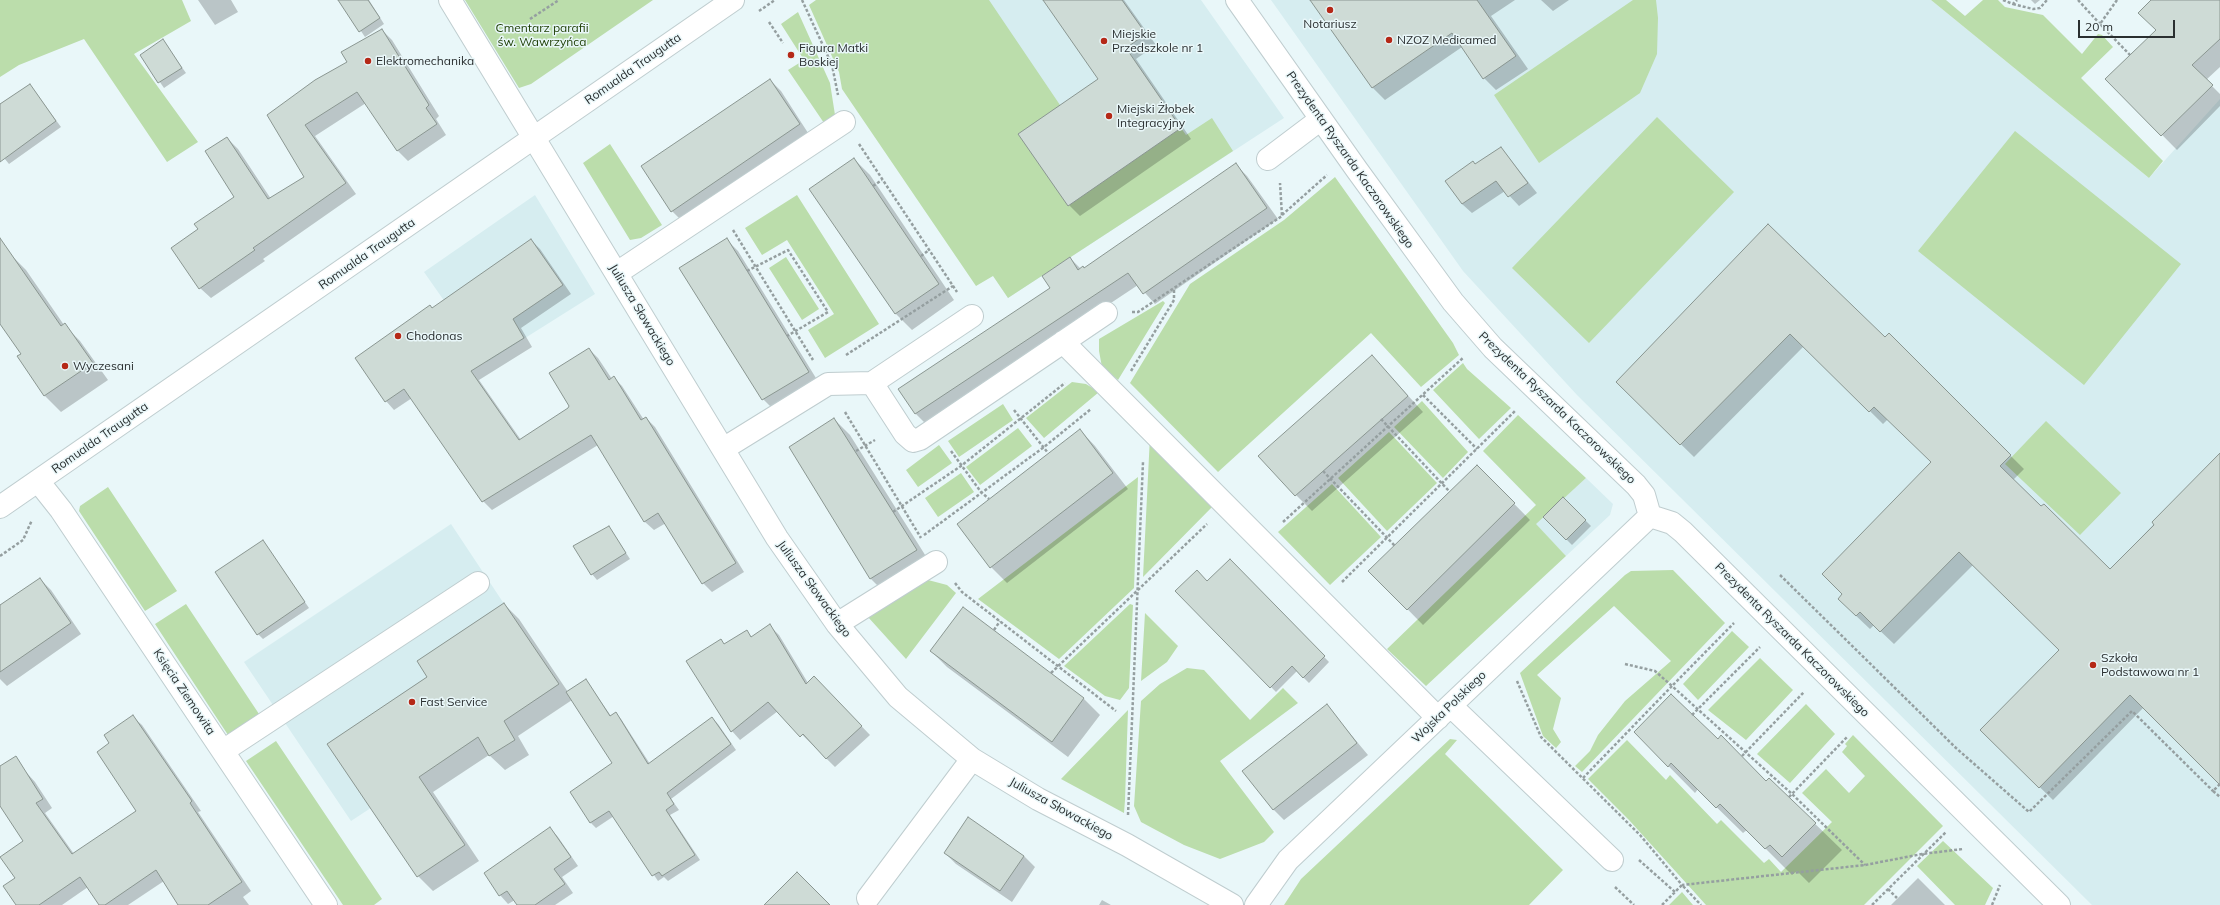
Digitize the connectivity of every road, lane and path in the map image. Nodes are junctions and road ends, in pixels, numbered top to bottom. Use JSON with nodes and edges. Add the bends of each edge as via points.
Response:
{"nodes":[{"id":1,"x":450,"y":0,"type":"edge"},
{"id":2,"x":559,"y":0,"type":"edge"},
{"id":3,"x":733,"y":0,"type":"edge"},
{"id":4,"x":802,"y":0,"type":"edge"},
{"id":5,"x":1237,"y":0,"type":"edge"},
{"id":6,"x":2003,"y":0,"type":"edge"},
{"id":7,"x":2017,"y":0,"type":"edge"},
{"id":8,"x":2047,"y":0,"type":"edge"},
{"id":9,"x":2078,"y":0,"type":"edge"},
{"id":10,"x":2117,"y":0,"type":"edge"},
{"id":11,"x":2013,"y":4,"type":"junction"},
{"id":12,"x":530,"y":19,"type":"dead end"},
{"id":13,"x":769,"y":22,"type":"dead end"},
{"id":14,"x":2100,"y":24,"type":"junction"},
{"id":15,"x":783,"y":43,"type":"dead end"},
{"id":16,"x":2130,"y":55,"type":"dead end"},
{"id":17,"x":1321,"y":119,"type":"junction"},
{"id":18,"x":844,"y":122,"type":"junction"},
{"id":19,"x":535,"y":137,"type":"junction"},
{"id":20,"x":1268,"y":159,"type":"joint"},
{"id":21,"x":1330,"y":172,"type":"dead end"},
{"id":22,"x":882,"y":180,"type":"junction"},
{"id":23,"x":874,"y":186,"type":"dead end"},
{"id":24,"x":718,"y":206,"type":"junction"},
{"id":25,"x":1282,"y":216,"type":"junction"},
{"id":26,"x":929,"y":250,"type":"junction"},
{"id":27,"x":921,"y":256,"type":"dead end"},
{"id":28,"x":756,"y":268,"type":"junction"},
{"id":29,"x":747,"y":271,"type":"dead end"},
{"id":30,"x":617,"y":273,"type":"junction"},
{"id":31,"x":1106,"y":313,"type":"joint"},
{"id":32,"x":972,"y":316,"type":"joint"},
{"id":33,"x":796,"y":332,"type":"junction"},
{"id":34,"x":787,"y":336,"type":"dead end"},
{"id":35,"x":1062,"y":342,"type":"junction"},
{"id":36,"x":1466,"y":356,"type":"dead end"},
{"id":37,"x":1086,"y":366,"type":"junction"},
{"id":38,"x":872,"y":383,"type":"junction"},
{"id":39,"x":828,"y":384,"type":"junction"},
{"id":40,"x":997,"y":387,"type":"junction"},
{"id":41,"x":1113,"y":392,"type":"junction"},
{"id":42,"x":1423,"y":395,"type":"junction"},
{"id":43,"x":1518,"y":409,"type":"dead end"},
{"id":44,"x":1021,"y":418,"type":"junction"},
{"id":45,"x":1382,"y":419,"type":"dead end"},
{"id":46,"x":1146,"y":426,"type":"junction"},
{"id":47,"x":1388,"y":427,"type":"junction"},
{"id":48,"x":937,"y":430,"type":"junction"},
{"id":49,"x":1044,"y":447,"type":"junction"},
{"id":50,"x":723,"y":448,"type":"junction"},
{"id":51,"x":1477,"y":449,"type":"junction"},
{"id":52,"x":1048,"y":454,"type":"dead end"},
{"id":53,"x":961,"y":466,"type":"junction"},
{"id":54,"x":1323,"y":471,"type":"dead end"},
{"id":55,"x":1331,"y":479,"type":"junction"},
{"id":56,"x":38,"y":482,"type":"junction"},
{"id":57,"x":1442,"y":484,"type":"junction"},
{"id":58,"x":1449,"y":491,"type":"dead end"},
{"id":59,"x":981,"y":492,"type":"junction"},
{"id":60,"x":989,"y":499,"type":"dead end"},
{"id":61,"x":1226,"y":506,"type":"junction"},
{"id":62,"x":0,"y":507,"type":"edge"},
{"id":63,"x":893,"y":512,"type":"dead end"},
{"id":64,"x":1650,"y":516,"type":"junction"},
{"id":65,"x":1281,"y":524,"type":"dead end"},
{"id":66,"x":30,"y":526,"type":"dead end"},
{"id":67,"x":921,"y":538,"type":"dead end"},
{"id":68,"x":1387,"y":538,"type":"junction"},
{"id":69,"x":1395,"y":546,"type":"dead end"},
{"id":70,"x":0,"y":556,"type":"edge"},
{"id":71,"x":936,"y":562,"type":"dead end"},
{"id":72,"x":1780,"y":575,"type":"dead end"},
{"id":73,"x":478,"y":583,"type":"dead end"},
{"id":74,"x":1342,"y":583,"type":"dead end"},
{"id":75,"x":1138,"y":589,"type":"junction"},
{"id":76,"x":1000,"y":621,"type":"dead end"},
{"id":77,"x":1734,"y":622,"type":"dead end"},
{"id":78,"x":837,"y":624,"type":"junction"},
{"id":79,"x":994,"y":630,"type":"dead end"},
{"id":80,"x":1765,"y":642,"type":"dead end"},
{"id":81,"x":1625,"y":664,"type":"dead end"},
{"id":82,"x":1051,"y":673,"type":"dead end"},
{"id":83,"x":1516,"y":679,"type":"dead end"},
{"id":84,"x":1672,"y":686,"type":"junction"},
{"id":85,"x":1810,"y":687,"type":"dead end"},
{"id":86,"x":1698,"y":710,"type":"junction"},
{"id":87,"x":1444,"y":712,"type":"junction"},
{"id":88,"x":1692,"y":715,"type":"dead end"},
{"id":89,"x":1853,"y":730,"type":"dead end"},
{"id":90,"x":224,"y":751,"type":"junction"},
{"id":91,"x":1746,"y":753,"type":"junction"},
{"id":92,"x":1742,"y":756,"type":"dead end"},
{"id":93,"x":972,"y":759,"type":"junction"},
{"id":94,"x":1583,"y":778,"type":"junction"},
{"id":95,"x":2220,"y":784,"type":"edge"},
{"id":96,"x":2213,"y":791,"type":"junction"},
{"id":97,"x":1790,"y":796,"type":"junction"},
{"id":98,"x":2220,"y":797,"type":"edge"},
{"id":99,"x":1128,"y":823,"type":"dead end"},
{"id":100,"x":1950,"y":828,"type":"dead end"},
{"id":101,"x":1971,"y":848,"type":"dead end"},
{"id":102,"x":1922,"y":854,"type":"junction"},
{"id":103,"x":1612,"y":860,"type":"joint"},
{"id":104,"x":1865,"y":866,"type":"junction"},
{"id":105,"x":2002,"y":880,"type":"dead end"},
{"id":106,"x":1682,"y":885,"type":"junction"},
{"id":107,"x":1888,"y":889,"type":"junction"},
{"id":108,"x":1675,"y":892,"type":"junction"},
{"id":109,"x":868,"y":898,"type":"dead end"},
{"id":110,"x":1897,"y":898,"type":"dead end"},
{"id":111,"x":326,"y":905,"type":"edge"},
{"id":112,"x":1232,"y":905,"type":"edge"},
{"id":113,"x":1256,"y":905,"type":"edge"},
{"id":114,"x":1662,"y":905,"type":"edge"},
{"id":115,"x":1700,"y":905,"type":"edge"},
{"id":116,"x":1872,"y":905,"type":"edge"},
{"id":117,"x":1992,"y":905,"type":"edge"},
{"id":118,"x":2059,"y":905,"type":"edge"}],
"edges":[{"from":1,"to":19,"type":"street","name":"Juliusza Słowackiego"},
{"from":2,"to":12,"type":"path"},
{"from":3,"to":19,"type":"street","name":"Romualda Traugutta"},
{"from":4,"to":18,"type":"path","via":[[832,65]]},
{"from":5,"to":17,"type":"street","name":"Prezydenta Ryszarda Kaczorowskiego"},
{"from":6,"to":11,"type":"path"},
{"from":7,"to":11,"type":"path"},
{"from":8,"to":11,"type":"path","via":[[2040,8],[2033,9]]},
{"from":9,"to":14,"type":"path"},
{"from":10,"to":14,"type":"path"},
{"from":13,"to":15,"type":"path"},
{"from":14,"to":16,"type":"path"},
{"from":17,"to":20,"type":"street"},
{"from":17,"to":64,"type":"street","name":"Prezydenta Ryszarda Kaczorowskiego","via":[[1454,302],[1493,348],[1636,485],[1644,495]]},
{"from":18,"to":22,"type":"path"},
{"from":18,"to":24,"type":"street"},
{"from":19,"to":30,"type":"street","name":"Juliusza Słowackiego"},
{"from":19,"to":56,"type":"street","name":"Romualda Traugutta"},
{"from":20,"to":25,"type":"path","via":[[1280,177]]},
{"from":21,"to":25,"type":"path","via":[[1303,194]]},
{"from":22,"to":23,"type":"path"},
{"from":22,"to":26,"type":"path"},
{"from":24,"to":28,"type":"path"},
{"from":24,"to":30,"type":"street"},
{"from":25,"to":31,"type":"path","via":[[1138,312]]},
{"from":26,"to":27,"type":"path"},
{"from":26,"to":32,"type":"path"},
{"from":28,"to":29,"type":"path"},
{"from":28,"to":33,"type":"path"},
{"from":28,"to":33,"type":"path","via":[[788,250],[828,312]]},
{"from":30,"to":50,"type":"street","name":"Juliusza Słowackiego"},
{"from":31,"to":35,"type":"street"},
{"from":32,"to":38,"type":"street"},
{"from":33,"to":34,"type":"path"},
{"from":33,"to":39,"type":"path"},
{"from":35,"to":37,"type":"street"},
{"from":35,"to":40,"type":"street"},
{"from":36,"to":42,"type":"path"},
{"from":37,"to":41,"type":"street"},
{"from":37,"to":44,"type":"path"},
{"from":38,"to":39,"type":"street"},
{"from":38,"to":48,"type":"street","via":[[902,430],[913,441]]},
{"from":39,"to":50,"type":"street"},
{"from":40,"to":44,"type":"path"},
{"from":40,"to":48,"type":"street"},
{"from":41,"to":46,"type":"street"},
{"from":41,"to":49,"type":"path"},
{"from":42,"to":47,"type":"path"},
{"from":42,"to":51,"type":"path"},
{"from":43,"to":51,"type":"path"},
{"from":44,"to":49,"type":"path"},
{"from":44,"to":53,"type":"path"},
{"from":45,"to":47,"type":"path"},
{"from":46,"to":61,"type":"street"},
{"from":46,"to":75,"type":"path"},
{"from":47,"to":55,"type":"path"},
{"from":47,"to":57,"type":"path"},
{"from":48,"to":53,"type":"path"},
{"from":49,"to":52,"type":"path"},
{"from":49,"to":59,"type":"path"},
{"from":50,"to":78,"type":"street","name":"Juliusza Słowackiego","via":[[777,538]]},
{"from":51,"to":57,"type":"path"},
{"from":53,"to":59,"type":"path"},
{"from":53,"to":63,"type":"path"},
{"from":54,"to":55,"type":"path"},
{"from":55,"to":65,"type":"path"},
{"from":55,"to":68,"type":"path"},
{"from":56,"to":62,"type":"street","name":"Romualda Traugutta"},
{"from":56,"to":90,"type":"street","name":"Księcia Ziemowita","via":[[61,510]]},
{"from":57,"to":58,"type":"path"},
{"from":57,"to":68,"type":"path"},
{"from":59,"to":60,"type":"path"},
{"from":59,"to":67,"type":"path"},
{"from":61,"to":75,"type":"path"},
{"from":61,"to":87,"type":"street"},
{"from":64,"to":87,"type":"street","name":"Wojska Polskiego"},
{"from":64,"to":118,"type":"street","name":"Prezydenta Ryszarda Kaczorowskiego","via":[[1672,523],[1683,532]]},
{"from":66,"to":70,"type":"path","via":[[23,540]]},
{"from":68,"to":69,"type":"path"},
{"from":68,"to":74,"type":"path"},
{"from":71,"to":78,"type":"street"},
{"from":72,"to":96,"type":"path","via":[[1956,748],[2028,812],[2132,710]]},
{"from":73,"to":90,"type":"street"},
{"from":75,"to":82,"type":"path"},
{"from":75,"to":99,"type":"path"},
{"from":76,"to":79,"type":"path"},
{"from":77,"to":84,"type":"path"},
{"from":78,"to":93,"type":"street","name":"Juliusza Słowackiego","via":[[898,697]]},
{"from":80,"to":86,"type":"path"},
{"from":81,"to":84,"type":"path","via":[[1655,671]]},
{"from":83,"to":94,"type":"path","via":[[1541,737]]},
{"from":84,"to":86,"type":"path"},
{"from":84,"to":94,"type":"path"},
{"from":85,"to":91,"type":"path"},
{"from":86,"to":88,"type":"path"},
{"from":86,"to":91,"type":"path"},
{"from":87,"to":103,"type":"street"},
{"from":87,"to":113,"type":"street","name":"Wojska Polskiego","via":[[1288,860]]},
{"from":89,"to":97,"type":"path"},
{"from":90,"to":111,"type":"street","name":"Księcia Ziemowita"},
{"from":91,"to":92,"type":"path"},
{"from":91,"to":97,"type":"path"},
{"from":93,"to":109,"type":"street"},
{"from":93,"to":112,"type":"street","name":"Juliusza Słowackiego","via":[[1038,799],[1127,845]]},
{"from":94,"to":106,"type":"path","via":[[1640,835]]},
{"from":95,"to":96,"type":"path"},
{"from":96,"to":98,"type":"path"},
{"from":97,"to":104,"type":"path"},
{"from":100,"to":102,"type":"path"},
{"from":101,"to":102,"type":"path"},
{"from":102,"to":104,"type":"path"},
{"from":102,"to":107,"type":"path"},
{"from":103,"to":108,"type":"path","via":[[1625,847]]},
{"from":104,"to":106,"type":"path"},
{"from":105,"to":117,"type":"path"},
{"from":106,"to":108,"type":"path"},
{"from":106,"to":115,"type":"path"},
{"from":107,"to":110,"type":"path"},
{"from":107,"to":116,"type":"path"},
{"from":108,"to":114,"type":"path"}]}
